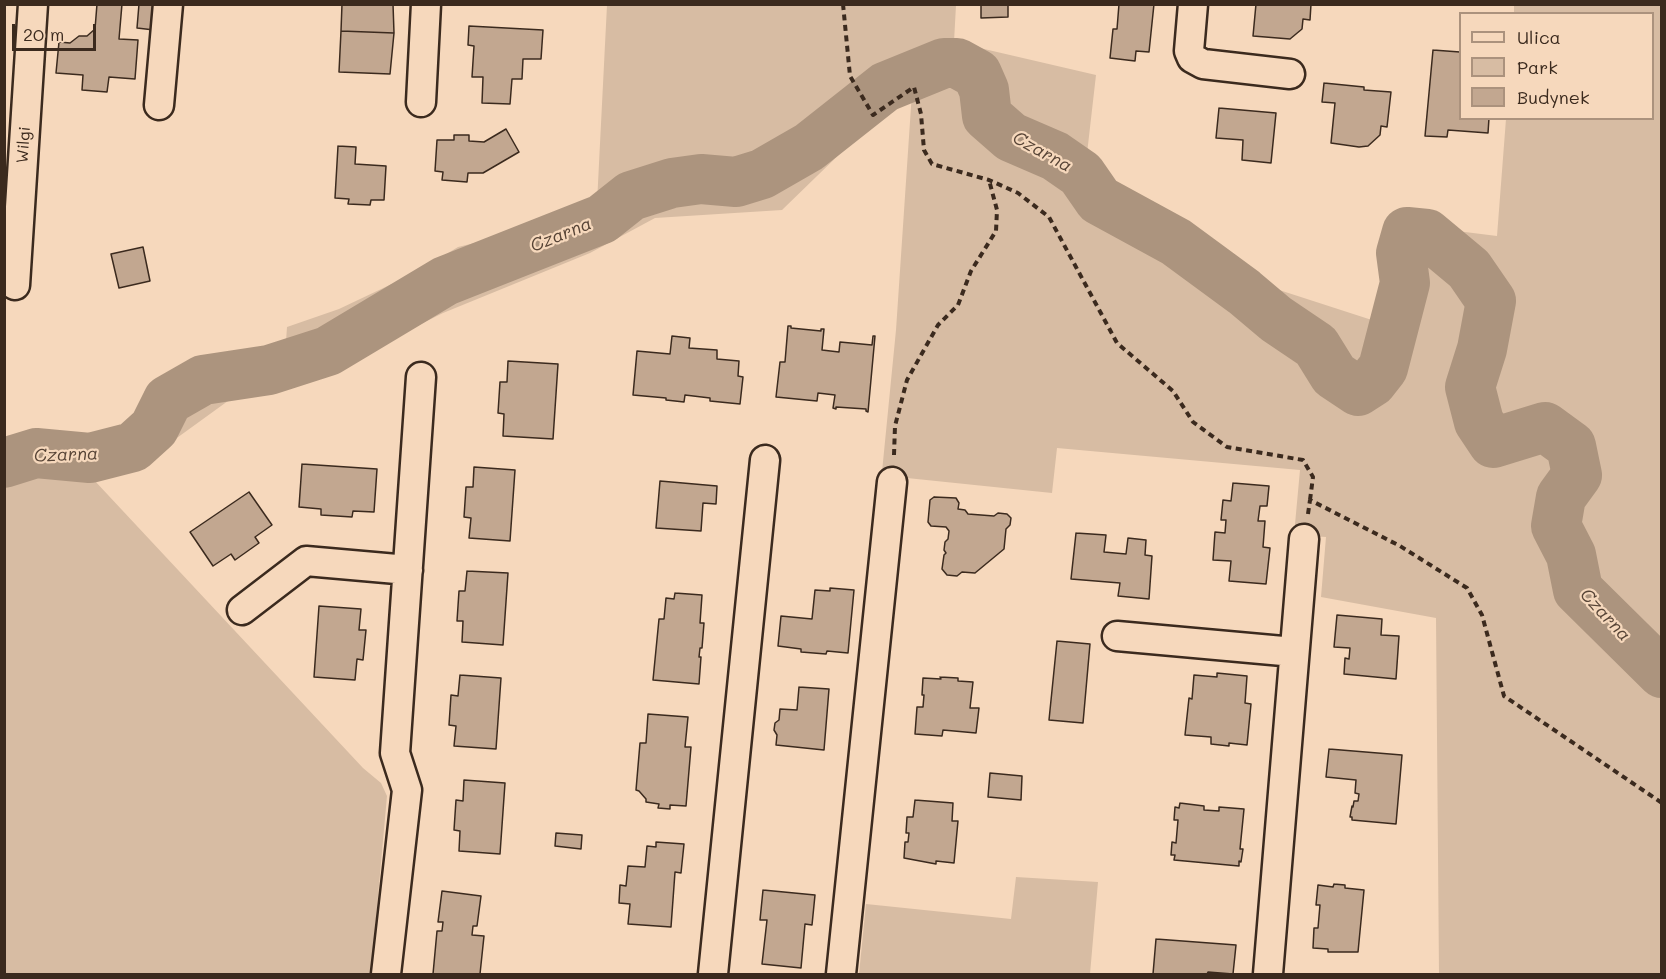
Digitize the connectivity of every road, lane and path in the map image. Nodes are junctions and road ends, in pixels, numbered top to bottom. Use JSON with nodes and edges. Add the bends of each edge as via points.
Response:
{"nodes":[{"id":1,"x":33,"y":4,"type":"edge"},
{"id":2,"x":168,"y":4,"type":"edge"},
{"id":3,"x":426,"y":4,"type":"edge"},
{"id":4,"x":843,"y":4,"type":"edge"},
{"id":5,"x":1193,"y":4,"type":"edge"},
{"id":6,"x":1290,"y":74,"type":"dead end"},
{"id":7,"x":421,"y":102,"type":"dead end"},
{"id":8,"x":159,"y":105,"type":"dead end"},
{"id":9,"x":989,"y":180,"type":"junction"},
{"id":10,"x":15,"y":285,"type":"dead end"},
{"id":11,"x":421,"y":377,"type":"dead end"},
{"id":12,"x":765,"y":460,"type":"dead end"},
{"id":13,"x":892,"y":482,"type":"joint"},
{"id":14,"x":1310,"y":500,"type":"junction"},
{"id":15,"x":1304,"y":539,"type":"joint"},
{"id":16,"x":408,"y":570,"type":"junction"},
{"id":17,"x":242,"y":610,"type":"dead end"},
{"id":18,"x":1117,"y":636,"type":"dead end"},
{"id":19,"x":1294,"y":652,"type":"junction"},
{"id":20,"x":1662,"y":803,"type":"edge"},
{"id":21,"x":386,"y":975,"type":"edge"},
{"id":22,"x":713,"y":975,"type":"edge"},
{"id":23,"x":841,"y":975,"type":"edge"},
{"id":24,"x":1268,"y":975,"type":"edge"}],
"edges":[{"from":1,"to":10,"type":"street","name":"Wilgi"},
{"from":2,"to":8,"type":"street"},
{"from":3,"to":7,"type":"street"},
{"from":4,"to":9,"type":"path","via":[[850,76],[873,115],[914,87],[924,150],[932,164]]},
{"from":5,"to":6,"type":"street","via":[[1189,51],[1192,58],[1203,64]]},
{"from":9,"to":13,"type":"path","via":[[997,210],[996,231],[971,271],[958,305],[938,325],[908,380],[895,426]]},
{"from":9,"to":14,"type":"path","via":[[1018,193],[1049,217],[1117,343],[1173,391],[1193,422],[1227,447],[1303,460],[1313,477]]},
{"from":11,"to":16,"type":"street"},
{"from":12,"to":22,"type":"street"},
{"from":13,"to":23,"type":"street"},
{"from":14,"to":15,"type":"path"},
{"from":14,"to":20,"type":"path","via":[[1400,546],[1467,588],[1482,615],[1504,696]]},
{"from":15,"to":19,"type":"street"},
{"from":16,"to":17,"type":"street","via":[[306,561]]},
{"from":16,"to":21,"type":"street","via":[[395,753],[406,790]]},
{"from":18,"to":19,"type":"street"},
{"from":19,"to":24,"type":"street"}]}
